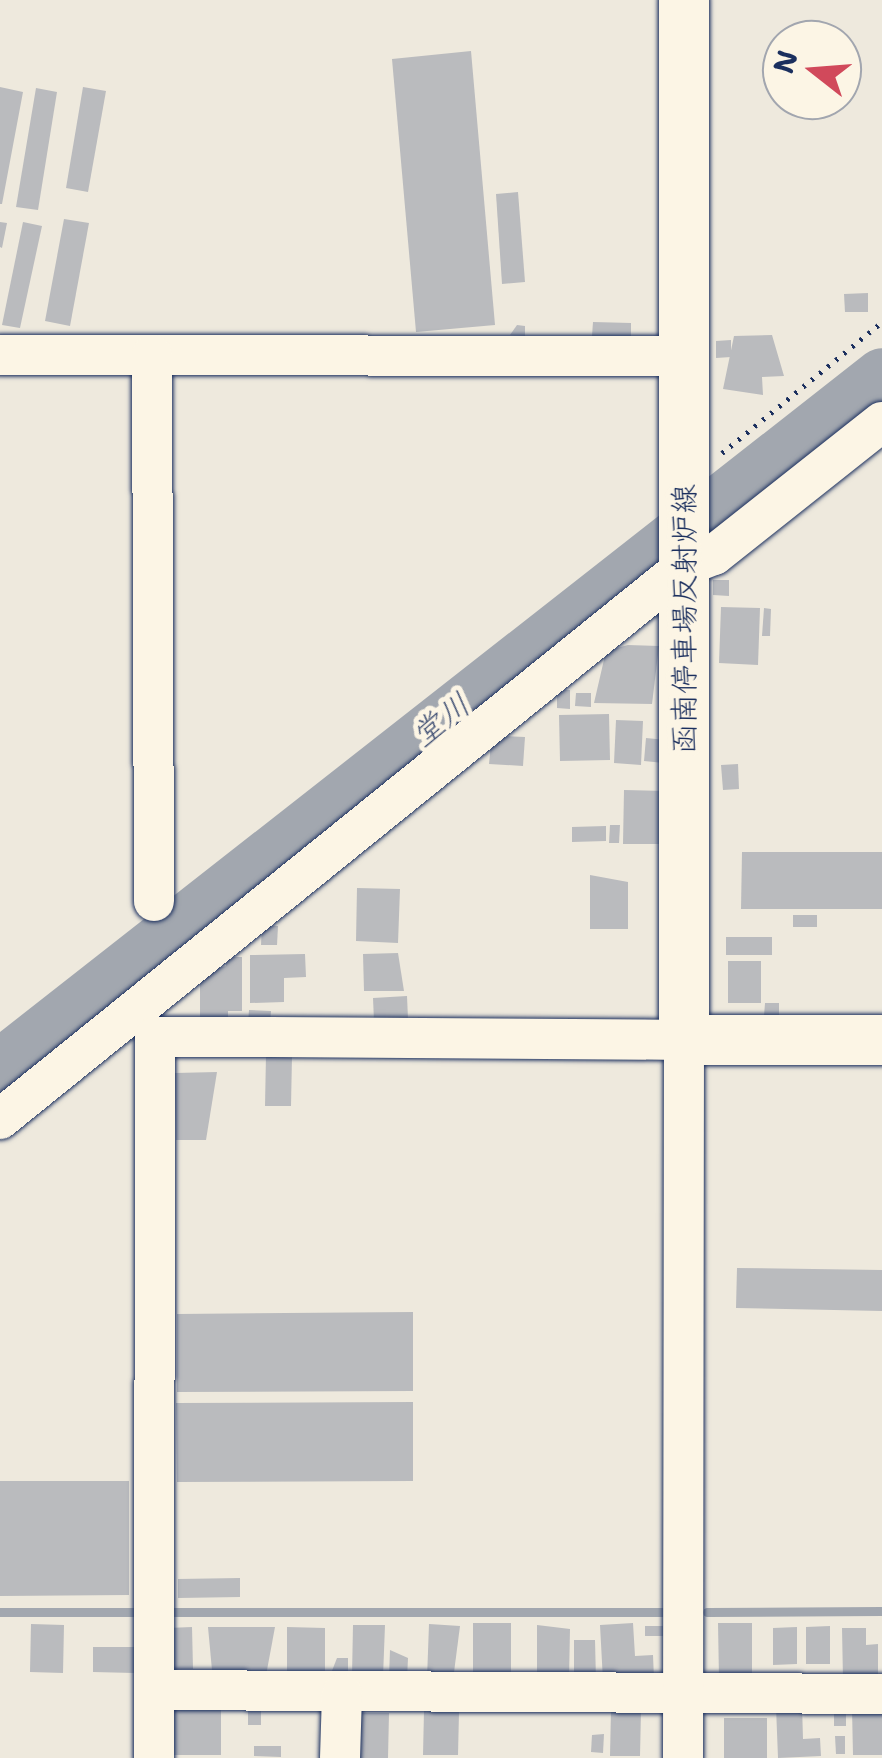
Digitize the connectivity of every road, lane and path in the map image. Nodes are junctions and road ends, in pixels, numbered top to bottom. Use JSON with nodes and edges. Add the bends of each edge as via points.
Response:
{"nodes":[{"id":1,"x":684,"y":0,"type":"edge"},
{"id":2,"x":882,"y":322,"type":"edge"},
{"id":3,"x":0,"y":355,"type":"edge"},
{"id":4,"x":152,"y":355,"type":"junction"},
{"id":5,"x":687,"y":356,"type":"junction"},
{"id":6,"x":882,"y":422,"type":"edge"},
{"id":7,"x":685,"y":484,"type":"junction"},
{"id":8,"x":686,"y":566,"type":"junction"},
{"id":9,"x":154,"y":901,"type":"dead end"},
{"id":10,"x":148,"y":1022,"type":"junction"},
{"id":11,"x":684,"y":1040,"type":"junction"},
{"id":12,"x":882,"y":1040,"type":"edge"},
{"id":13,"x":0,"y":1119,"type":"edge"},
{"id":14,"x":154,"y":1690,"type":"junction"},
{"id":15,"x":342,"y":1694,"type":"junction"},
{"id":16,"x":683,"y":1694,"type":"junction"},
{"id":17,"x":882,"y":1694,"type":"edge"},
{"id":18,"x":154,"y":1758,"type":"edge"},
{"id":19,"x":340,"y":1758,"type":"edge"},
{"id":20,"x":683,"y":1758,"type":"edge"}],
"edges":[{"from":1,"to":5,"type":"main road","name":"函南停車場反射炉線"},
{"from":2,"to":7,"type":"path"},
{"from":3,"to":4,"type":"street"},
{"from":4,"to":5,"type":"street"},
{"from":4,"to":9,"type":"street"},
{"from":5,"to":7,"type":"main road","name":"函南停車場反射炉線"},
{"from":6,"to":8,"type":"street","via":[[714,556]]},
{"from":7,"to":8,"type":"main road","name":"函南停車場反射炉線"},
{"from":8,"to":10,"type":"street"},
{"from":8,"to":11,"type":"main road","name":"函南停車場反射炉線"},
{"from":10,"to":11,"type":"street"},
{"from":10,"to":13,"type":"street"},
{"from":10,"to":14,"type":"street"},
{"from":11,"to":12,"type":"main road"},
{"from":11,"to":16,"type":"street"},
{"from":14,"to":15,"type":"street"},
{"from":14,"to":18,"type":"street"},
{"from":15,"to":16,"type":"street"},
{"from":15,"to":19,"type":"street"},
{"from":16,"to":17,"type":"street"},
{"from":16,"to":20,"type":"street"}]}
